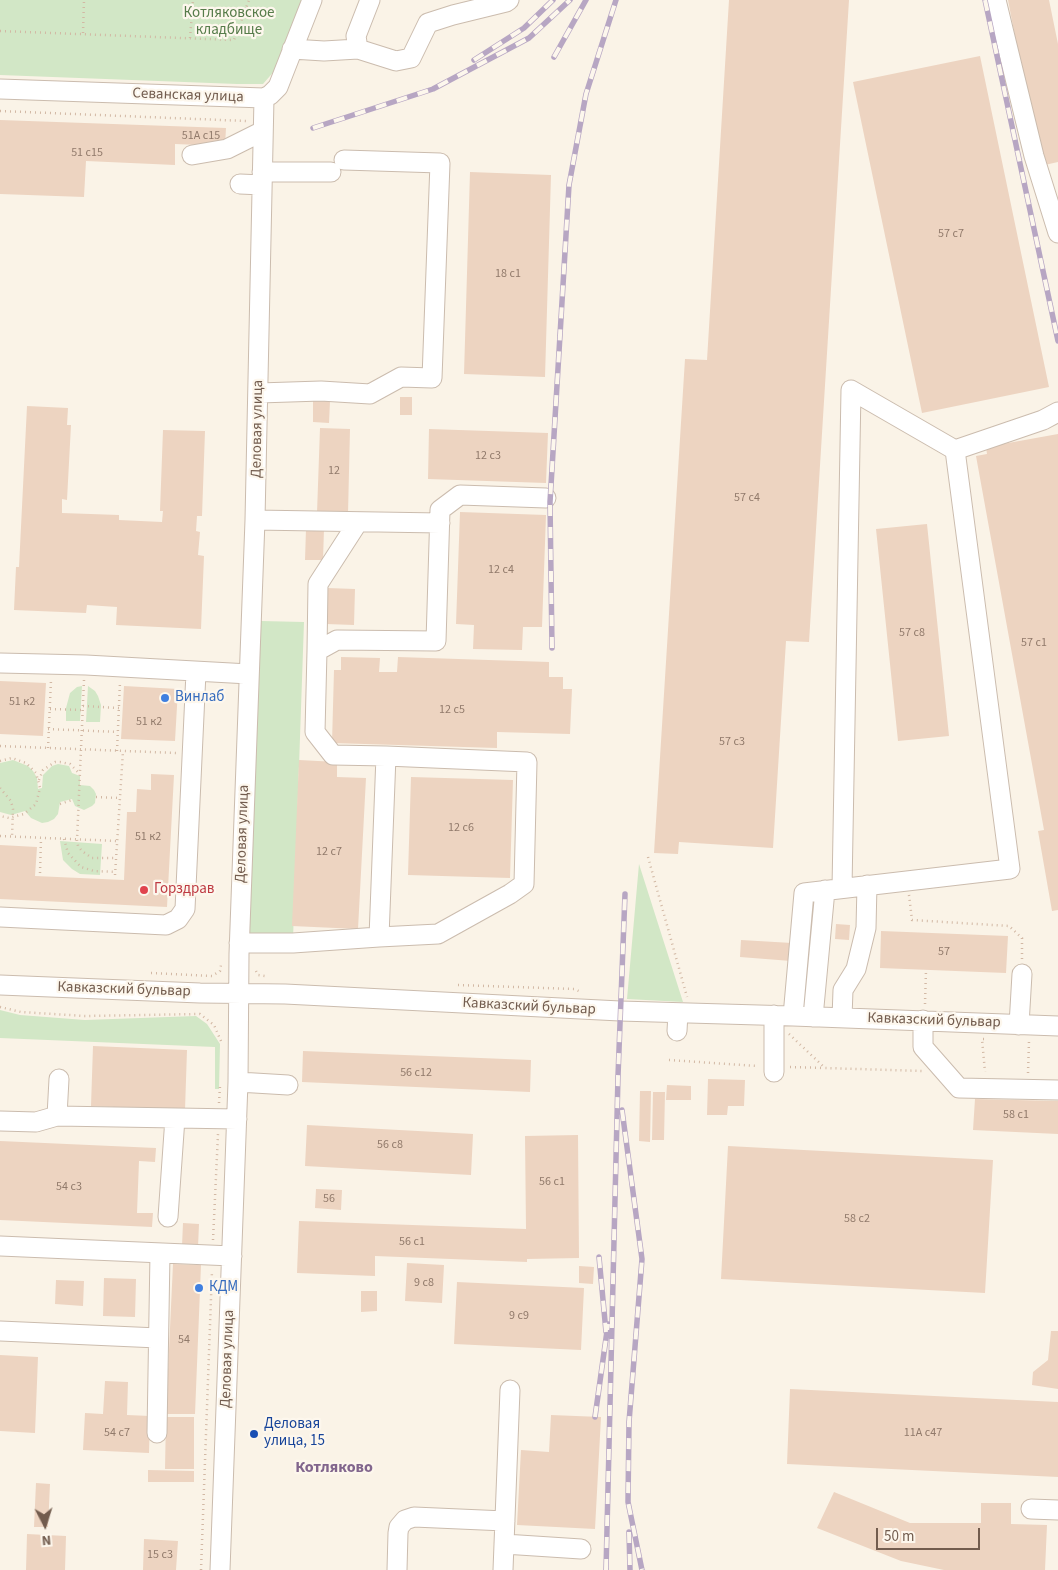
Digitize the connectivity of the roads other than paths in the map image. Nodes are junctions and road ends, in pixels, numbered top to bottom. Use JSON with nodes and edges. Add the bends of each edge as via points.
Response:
{"nodes":[{"id":1,"x":312,"y":0,"type":"edge"},
{"id":2,"x":370,"y":0,"type":"edge"},
{"id":3,"x":509,"y":0,"type":"edge"},
{"id":4,"x":996,"y":0,"type":"edge"},
{"id":5,"x":456,"y":7,"type":"edge"},
{"id":6,"x":292,"y":49,"type":"junction"},
{"id":7,"x":358,"y":49,"type":"junction"},
{"id":8,"x":0,"y":89,"type":"edge"},
{"id":9,"x":264,"y":98,"type":"junction"},
{"id":10,"x":263,"y":126,"type":"junction"},
{"id":11,"x":192,"y":155,"type":"dead end"},
{"id":12,"x":262,"y":179,"type":"junction"},
{"id":13,"x":240,"y":184,"type":"dead end"},
{"id":14,"x":1058,"y":233,"type":"edge"},
{"id":15,"x":259,"y":393,"type":"junction"},
{"id":16,"x":1058,"y":412,"type":"edge"},
{"id":17,"x":955,"y":450,"type":"junction"},
{"id":18,"x":546,"y":498,"type":"dead end"},
{"id":19,"x":255,"y":520,"type":"junction"},
{"id":20,"x":358,"y":522,"type":"junction"},
{"id":21,"x":440,"y":523,"type":"junction"},
{"id":22,"x":317,"y":651,"type":"junction"},
{"id":23,"x":0,"y":663,"type":"edge"},
{"id":24,"x":196,"y":672,"type":"junction"},
{"id":25,"x":249,"y":674,"type":"junction"},
{"id":26,"x":386,"y":756,"type":"junction"},
{"id":27,"x":840,"y":889,"type":"junction"},
{"id":28,"x":0,"y":917,"type":"edge"},
{"id":29,"x":378,"y":937,"type":"junction"},
{"id":30,"x":240,"y":943,"type":"junction"},
{"id":31,"x":1022,"y":974,"type":"road end"},
{"id":32,"x":0,"y":985,"type":"edge"},
{"id":33,"x":239,"y":994,"type":"junction"},
{"id":34,"x":924,"y":1016,"type":"junction"},
{"id":35,"x":816,"y":1017,"type":"junction"},
{"id":36,"x":774,"y":1022,"type":"junction"},
{"id":37,"x":1019,"y":1025,"type":"junction"},
{"id":38,"x":1058,"y":1026,"type":"edge"},
{"id":39,"x":774,"y":1069,"type":"road end"},
{"id":40,"x":59,"y":1079,"type":"dead end"},
{"id":41,"x":229,"y":1081,"type":"junction"},
{"id":42,"x":288,"y":1084,"type":"dead end"},
{"id":43,"x":1058,"y":1090,"type":"edge"},
{"id":44,"x":57,"y":1116,"type":"junction"},
{"id":45,"x":175,"y":1118,"type":"junction"},
{"id":46,"x":228,"y":1119,"type":"junction"},
{"id":47,"x":0,"y":1121,"type":"edge"},
{"id":48,"x":168,"y":1217,"type":"dead end"},
{"id":49,"x":0,"y":1246,"type":"edge"},
{"id":50,"x":160,"y":1253,"type":"junction"},
{"id":51,"x":232,"y":1256,"type":"junction"},
{"id":52,"x":0,"y":1331,"type":"edge"},
{"id":53,"x":158,"y":1338,"type":"junction"},
{"id":54,"x":510,"y":1390,"type":"dead end"},
{"id":55,"x":157,"y":1433,"type":"dead end"},
{"id":56,"x":1032,"y":1509,"type":"dead end"},
{"id":57,"x":1058,"y":1510,"type":"edge"},
{"id":58,"x":505,"y":1521,"type":"junction"},
{"id":59,"x":504,"y":1544,"type":"junction"},
{"id":60,"x":581,"y":1549,"type":"dead end"},
{"id":61,"x":220,"y":1570,"type":"edge"},
{"id":62,"x":397,"y":1570,"type":"edge"},
{"id":63,"x":503,"y":1570,"type":"edge"}],
"edges":[{"from":1,"to":6,"type":"street","name":"Севанская улица"},
{"from":2,"to":7,"type":"street","via":[[356,36]]},
{"from":3,"to":5,"type":"street"},
{"from":4,"to":14,"type":"street","via":[[1034,156]]},
{"from":5,"to":7,"type":"street","via":[[428,23],[411,58],[396,60]]},
{"from":6,"to":7,"type":"street","via":[[324,52]]},
{"from":6,"to":9,"type":"street","name":"Севанская улица","via":[[278,87]]},
{"from":8,"to":9,"type":"street","name":"Севанская улица"},
{"from":9,"to":10,"type":"street","name":"Деловая улица"},
{"from":10,"to":11,"type":"street","via":[[227,148]]},
{"from":10,"to":12,"type":"street","name":"Деловая улица"},
{"from":12,"to":13,"type":"street"},
{"from":12,"to":15,"type":"street","name":"Деловая улица"},
{"from":12,"to":15,"type":"street","via":[[337,166],[440,163],[432,378],[401,377],[370,394],[321,391]]},
{"from":15,"to":19,"type":"street","name":"Деловая улица"},
{"from":16,"to":17,"type":"street"},
{"from":17,"to":27,"type":"street","via":[[1010,869]]},
{"from":17,"to":27,"type":"street","via":[[851,390]]},
{"from":18,"to":21,"type":"street","via":[[460,495],[440,510]]},
{"from":19,"to":20,"type":"street"},
{"from":19,"to":25,"type":"street","name":"Деловая улица"},
{"from":20,"to":21,"type":"street"},
{"from":20,"to":22,"type":"street","via":[[318,584]]},
{"from":21,"to":22,"type":"street","via":[[436,640],[337,640]]},
{"from":22,"to":26,"type":"street","via":[[315,732],[333,755]]},
{"from":23,"to":24,"type":"street"},
{"from":24,"to":25,"type":"street"},
{"from":24,"to":28,"type":"street","via":[[192,754],[181,803],[185,909],[178,919],[166,925]]},
{"from":25,"to":30,"type":"street","name":"Деловая улица"},
{"from":26,"to":29,"type":"street"},
{"from":26,"to":29,"type":"street","via":[[527,762],[524,884],[438,934]]},
{"from":27,"to":35,"type":"street"},
{"from":27,"to":35,"type":"street","via":[[866,928],[856,969],[843,990]]},
{"from":27,"to":35,"type":"street","via":[[804,893],[794,972]]},
{"from":29,"to":30,"type":"street"},
{"from":30,"to":33,"type":"street","name":"Деловая улица"},
{"from":31,"to":37,"type":"street"},
{"from":32,"to":33,"type":"street","name":"Кавказский бульвар"},
{"from":33,"to":36,"type":"street","name":"Кавказский бульвар"},
{"from":33,"to":41,"type":"street","name":"Деловая улица"},
{"from":34,"to":35,"type":"street","name":"Кавказский бульвар"},
{"from":34,"to":37,"type":"street","name":"Кавказский бульвар"},
{"from":34,"to":43,"type":"street","via":[[923,1047],[959,1088]]},
{"from":35,"to":36,"type":"street","name":"Кавказский бульвар"},
{"from":36,"to":39,"type":"street"},
{"from":37,"to":38,"type":"street","name":"Кавказский бульвар"},
{"from":40,"to":44,"type":"street"},
{"from":41,"to":42,"type":"street"},
{"from":41,"to":46,"type":"street","name":"Деловая улица"},
{"from":44,"to":45,"type":"street"},
{"from":44,"to":47,"type":"street","via":[[36,1122]]},
{"from":45,"to":46,"type":"street"},
{"from":45,"to":48,"type":"street"},
{"from":46,"to":51,"type":"street","name":"Деловая улица"},
{"from":49,"to":50,"type":"street"},
{"from":50,"to":51,"type":"street"},
{"from":50,"to":53,"type":"street"},
{"from":51,"to":61,"type":"street","name":"Деловая улица"},
{"from":52,"to":53,"type":"street"},
{"from":53,"to":55,"type":"street"},
{"from":54,"to":58,"type":"street"},
{"from":56,"to":57,"type":"street"},
{"from":58,"to":59,"type":"street"},
{"from":58,"to":62,"type":"street","via":[[414,1517],[405,1520],[398,1533]]},
{"from":59,"to":60,"type":"street"},
{"from":59,"to":63,"type":"street"}]}
